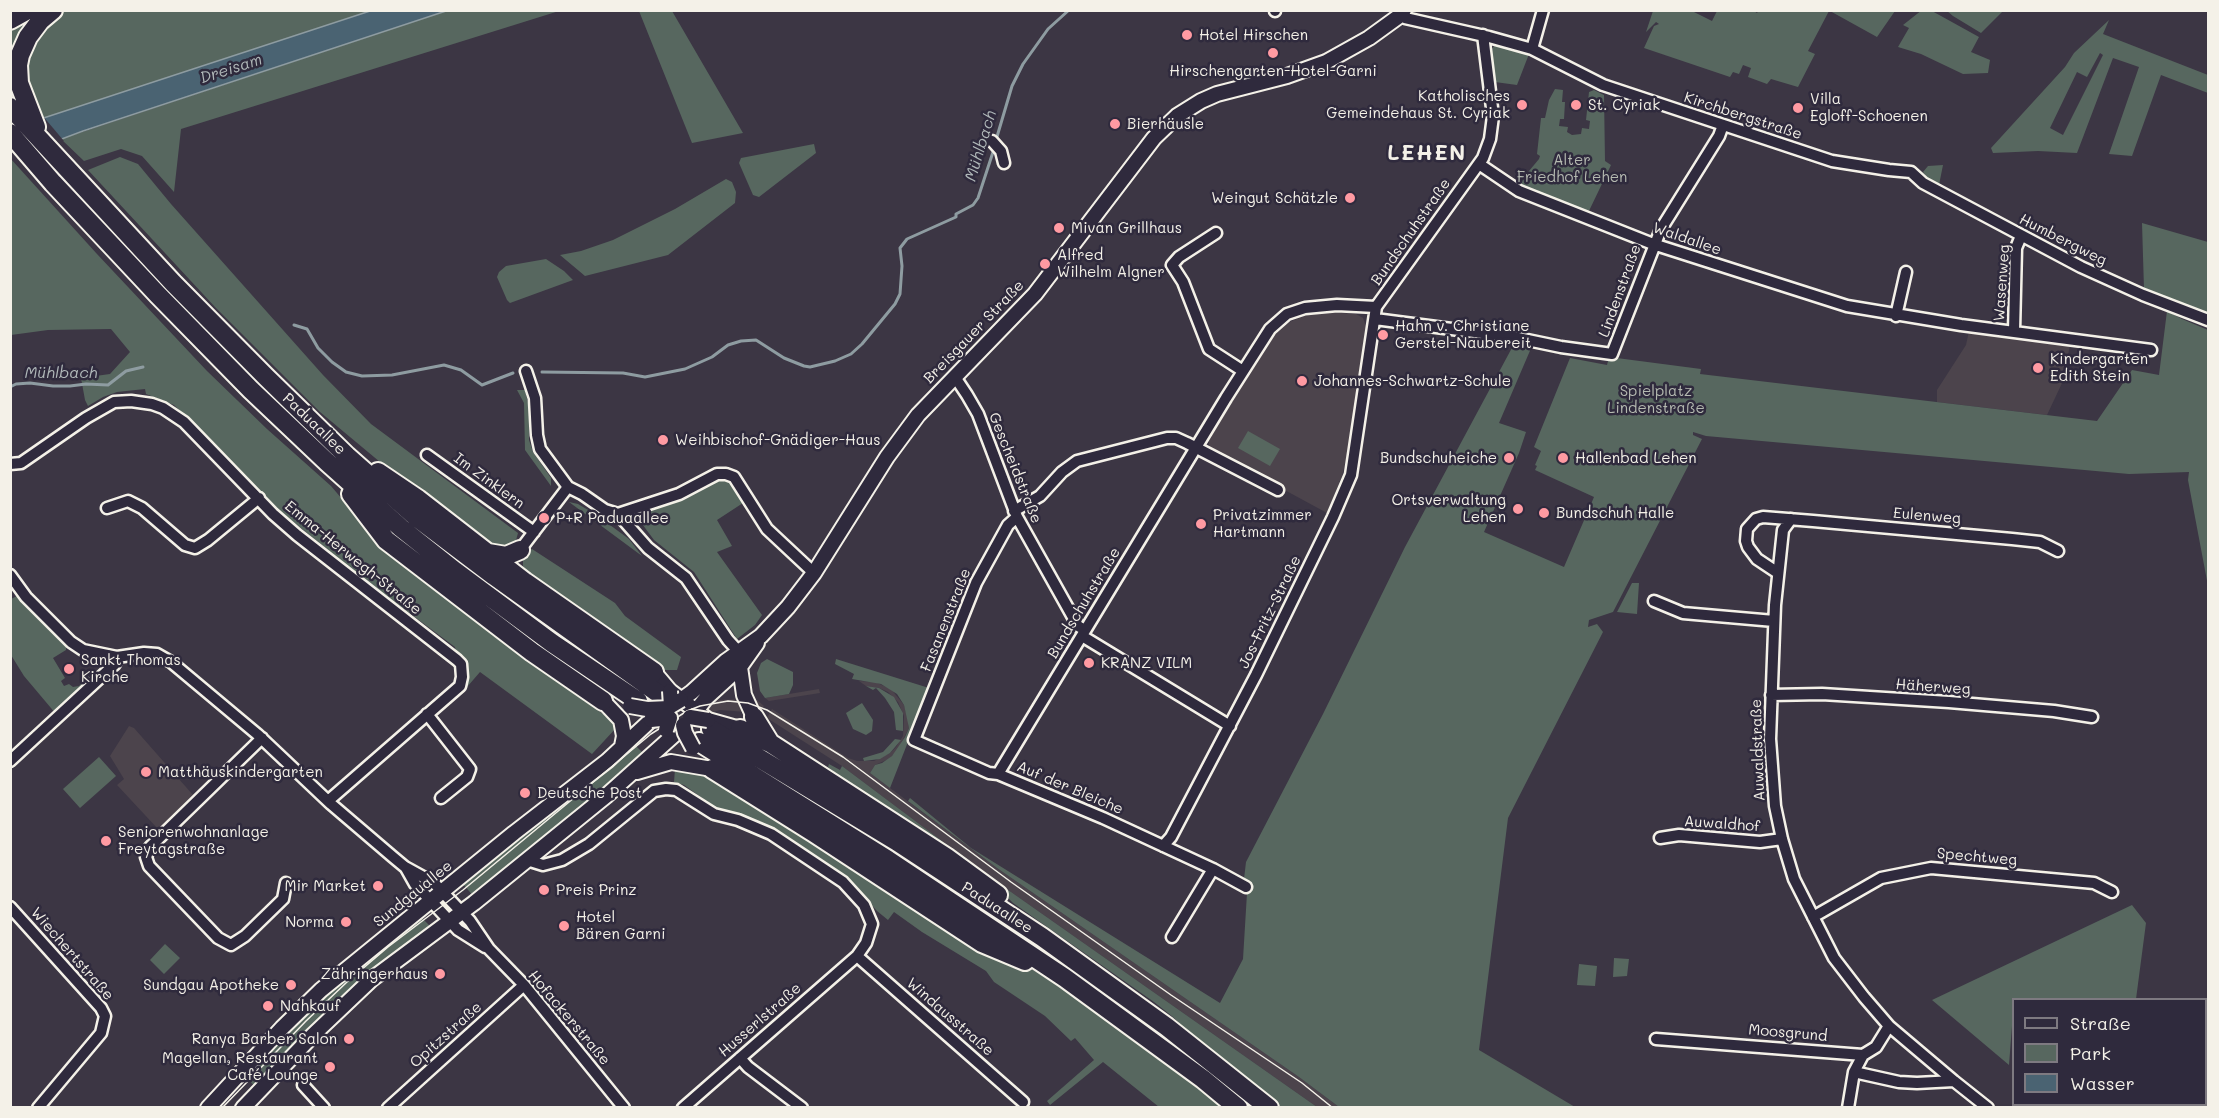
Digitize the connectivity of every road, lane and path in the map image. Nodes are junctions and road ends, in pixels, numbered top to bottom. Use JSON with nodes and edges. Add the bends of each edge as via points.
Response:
{"nodes":[{"id":1,"x":28,"y":10,"type":"edge"},
{"id":2,"x":53,"y":10,"type":"edge"},
{"id":3,"x":1543,"y":10,"type":"edge"},
{"id":4,"x":1403,"y":12,"type":"edge"},
{"id":5,"x":10,"y":20,"type":"edge"},
{"id":6,"x":1483,"y":35,"type":"junction"},
{"id":7,"x":1532,"y":49,"type":"junction"},
{"id":8,"x":10,"y":107,"type":"edge"},
{"id":9,"x":1723,"y":125,"type":"junction"},
{"id":10,"x":10,"y":133,"type":"edge"},
{"id":11,"x":40,"y":137,"type":"junction"},
{"id":12,"x":992,"y":141,"type":"dead end"},
{"id":13,"x":1004,"y":163,"type":"dead end"},
{"id":14,"x":1479,"y":164,"type":"junction"},
{"id":15,"x":1911,"y":172,"type":"joint"},
{"id":16,"x":1216,"y":233,"type":"dead end"},
{"id":17,"x":2021,"y":236,"type":"junction"},
{"id":18,"x":1653,"y":244,"type":"junction"},
{"id":19,"x":1906,"y":272,"type":"dead end"},
{"id":20,"x":1376,"y":307,"type":"junction"},
{"id":21,"x":1896,"y":316,"type":"junction"},
{"id":22,"x":1375,"y":319,"type":"junction"},
{"id":23,"x":2208,"y":320,"type":"edge"},
{"id":24,"x":2014,"y":332,"type":"junction"},
{"id":25,"x":2151,"y":350,"type":"dead end"},
{"id":26,"x":526,"y":371,"type":"dead end"},
{"id":27,"x":1243,"y":371,"type":"junction"},
{"id":28,"x":954,"y":377,"type":"junction"},
{"id":29,"x":1196,"y":448,"type":"junction"},
{"id":30,"x":427,"y":455,"type":"dead end"},
{"id":31,"x":347,"y":456,"type":"junction"},
{"id":32,"x":327,"y":462,"type":"junction"},
{"id":33,"x":10,"y":464,"type":"edge"},
{"id":34,"x":568,"y":487,"type":"junction"},
{"id":35,"x":1278,"y":490,"type":"dead end"},
{"id":36,"x":259,"y":498,"type":"junction"},
{"id":37,"x":107,"y":508,"type":"dead end"},
{"id":38,"x":618,"y":514,"type":"junction"},
{"id":39,"x":1015,"y":514,"type":"junction"},
{"id":40,"x":1791,"y":519,"type":"junction"},
{"id":41,"x":534,"y":532,"type":"junction"},
{"id":42,"x":520,"y":550,"type":"junction"},
{"id":43,"x":2058,"y":551,"type":"dead end"},
{"id":44,"x":486,"y":552,"type":"junction"},
{"id":45,"x":814,"y":573,"type":"junction"},
{"id":46,"x":1778,"y":573,"type":"junction"},
{"id":47,"x":12,"y":582,"type":"edge"},
{"id":48,"x":525,"y":582,"type":"junction"},
{"id":49,"x":1654,"y":602,"type":"dead end"},
{"id":50,"x":1774,"y":621,"type":"junction"},
{"id":51,"x":1083,"y":633,"type":"junction"},
{"id":52,"x":117,"y":657,"type":"junction"},
{"id":53,"x":742,"y":658,"type":"junction"},
{"id":54,"x":1771,"y":695,"type":"junction"},
{"id":55,"x":603,"y":701,"type":"junction"},
{"id":56,"x":634,"y":704,"type":"junction"},
{"id":57,"x":681,"y":705,"type":"junction"},
{"id":58,"x":427,"y":714,"type":"junction"},
{"id":59,"x":2092,"y":717,"type":"dead end"},
{"id":60,"x":1230,"y":726,"type":"junction"},
{"id":61,"x":719,"y":730,"type":"junction"},
{"id":62,"x":262,"y":738,"type":"junction"},
{"id":63,"x":914,"y":740,"type":"joint"},
{"id":64,"x":622,"y":746,"type":"junction"},
{"id":65,"x":10,"y":761,"type":"edge"},
{"id":66,"x":712,"y":770,"type":"junction"},
{"id":67,"x":632,"y":773,"type":"junction"},
{"id":68,"x":998,"y":774,"type":"junction"},
{"id":69,"x":441,"y":798,"type":"dead end"},
{"id":70,"x":328,"y":801,"type":"junction"},
{"id":71,"x":1660,"y":838,"type":"dead end"},
{"id":72,"x":1782,"y":839,"type":"junction"},
{"id":73,"x":1164,"y":846,"type":"junction"},
{"id":74,"x":528,"y":860,"type":"junction"},
{"id":75,"x":405,"y":867,"type":"junction"},
{"id":76,"x":1213,"y":869,"type":"junction"},
{"id":77,"x":286,"y":883,"type":"dead end"},
{"id":78,"x":1246,"y":887,"type":"dead end"},
{"id":79,"x":443,"y":891,"type":"junction"},
{"id":80,"x":2112,"y":892,"type":"dead end"},
{"id":81,"x":431,"y":901,"type":"junction"},
{"id":82,"x":10,"y":907,"type":"edge"},
{"id":83,"x":458,"y":908,"type":"junction"},
{"id":84,"x":446,"y":917,"type":"junction"},
{"id":85,"x":1812,"y":917,"type":"junction"},
{"id":86,"x":1172,"y":937,"type":"dead end"},
{"id":87,"x":1042,"y":938,"type":"junction"},
{"id":88,"x":489,"y":949,"type":"junction"},
{"id":89,"x":857,"y":956,"type":"junction"},
{"id":90,"x":1065,"y":978,"type":"junction"},
{"id":91,"x":524,"y":985,"type":"junction"},
{"id":92,"x":1889,"y":1026,"type":"junction"},
{"id":93,"x":1656,"y":1039,"type":"dead end"},
{"id":94,"x":1863,"y":1055,"type":"junction"},
{"id":95,"x":741,"y":1058,"type":"junction"},
{"id":96,"x":1854,"y":1072,"type":"junction"},
{"id":97,"x":1954,"y":1082,"type":"junction"},
{"id":98,"x":303,"y":1085,"type":"dead end"},
{"id":99,"x":1023,"y":1102,"type":"dead end"},
{"id":100,"x":38,"y":1107,"type":"edge"},
{"id":101,"x":208,"y":1107,"type":"edge"},
{"id":102,"x":243,"y":1107,"type":"edge"},
{"id":103,"x":324,"y":1107,"type":"edge"},
{"id":104,"x":388,"y":1107,"type":"edge"},
{"id":105,"x":624,"y":1107,"type":"edge"},
{"id":106,"x":683,"y":1107,"type":"edge"},
{"id":107,"x":802,"y":1107,"type":"edge"},
{"id":108,"x":1238,"y":1107,"type":"edge"},
{"id":109,"x":1269,"y":1107,"type":"edge"},
{"id":110,"x":1848,"y":1107,"type":"edge"},
{"id":111,"x":1988,"y":1107,"type":"edge"}],
"edges":[{"from":1,"to":5,"type":"highway"},
{"from":2,"to":11,"type":"highway","via":[[28,37],[18,65],[19,83]]},
{"from":3,"to":7,"type":"street"},
{"from":4,"to":6,"type":"street","name":"Kirchbergstraße","via":[[1405,18]]},
{"from":4,"to":28,"type":"street","name":"Breisgauer Straße","via":[[1369,38],[1326,62],[1217,94],[1177,116],[1154,138],[1035,294]]},
{"from":6,"to":7,"type":"street","name":"Kirchbergstraße"},
{"from":6,"to":14,"type":"street","name":"Bundschuhstraße","via":[[1493,116],[1490,139]]},
{"from":7,"to":9,"type":"street","name":"Kirchbergstraße","via":[[1603,85]]},
{"from":8,"to":11,"type":"highway","name":"Paduaallee"},
{"from":9,"to":15,"type":"street","name":"Kirchbergstraße","via":[[1832,161]]},
{"from":9,"to":18,"type":"street","name":"Lindenstraße"},
{"from":10,"to":32,"type":"highway","name":"Paduaallee","via":[[251,390]]},
{"from":11,"to":31,"type":"highway","name":"Paduaallee","via":[[173,283]]},
{"from":12,"to":13,"type":"street","via":[[1001,151]]},
{"from":14,"to":18,"type":"street","name":"Waldallee","via":[[1519,190]]},
{"from":14,"to":20,"type":"street","name":"Bundschuhstraße"},
{"from":15,"to":17,"type":"street","name":"Humbergweg","via":[[1923,183]]},
{"from":16,"to":27,"type":"street","via":[[1172,265],[1183,282],[1209,349]]},
{"from":17,"to":23,"type":"street","name":"Humbergweg","via":[[2143,295]]},
{"from":17,"to":24,"type":"street","name":"Wasenweg","via":[[2016,249]]},
{"from":18,"to":21,"type":"street","name":"Waldallee","via":[[1847,306]]},
{"from":18,"to":22,"type":"street","name":"Lindenstraße","via":[[1611,354]]},
{"from":19,"to":21,"type":"street"},
{"from":20,"to":22,"type":"street","name":"Jos-Fritz-Straße"},
{"from":20,"to":27,"type":"street","name":"Bundschuhstraße","via":[[1337,305],[1287,314],[1270,329]]},
{"from":21,"to":24,"type":"street","name":"Waldallee"},
{"from":22,"to":60,"type":"street","name":"Jos-Fritz-Straße","via":[[1351,475]]},
{"from":24,"to":25,"type":"street","name":"Waldallee"},
{"from":26,"to":34,"type":"street","via":[[534,398],[540,449]]},
{"from":27,"to":29,"type":"street","name":"Bundschuhstraße"},
{"from":28,"to":39,"type":"street","name":"Gescheidstraße","via":[[978,414]]},
{"from":28,"to":45,"type":"street","name":"Breisgauer Straße","via":[[887,457]]},
{"from":29,"to":35,"type":"street"},
{"from":29,"to":39,"type":"street","name":"Fasanenstraße","via":[[1167,438],[1077,461]]},
{"from":29,"to":51,"type":"street","name":"Bundschuhstraße"},
{"from":30,"to":41,"type":"street","name":"Im Zinklern"},
{"from":31,"to":44,"type":"highway","via":[[388,477]]},
{"from":31,"to":57,"type":"highway","name":"Paduaallee","via":[[459,550],[578,638]]},
{"from":32,"to":55,"type":"highway","via":[[386,540]]},
{"from":32,"to":56,"type":"highway","name":"Paduaallee","via":[[455,571]]},
{"from":33,"to":36,"type":"street","name":"Emma-Herwegh-Straße","via":[[21,463],[114,402],[153,404],[184,422]]},
{"from":34,"to":38,"type":"street"},
{"from":34,"to":41,"type":"street"},
{"from":36,"to":37,"type":"street","via":[[195,548],[185,545],[142,508],[128,501]]},
{"from":36,"to":58,"type":"street","name":"Emma-Herwegh-Straße","via":[[297,535],[461,664],[460,686]]},
{"from":38,"to":45,"type":"street","via":[[679,494],[717,474],[726,474],[735,477],[767,529]]},
{"from":38,"to":53,"type":"street","via":[[648,548],[686,578]]},
{"from":39,"to":51,"type":"street","name":"Gescheidstraße"},
{"from":39,"to":63,"type":"street","name":"Fasanenstraße","via":[[976,583]]},
{"from":40,"to":43,"type":"street","name":"Eulenweg","via":[[2040,542]]},
{"from":40,"to":46,"type":"street","name":"Auwaldstraße","via":[[1783,530]]},
{"from":40,"to":46,"type":"street","via":[[1763,518],[1747,529],[1746,541],[1752,553]]},
{"from":41,"to":42,"type":"street"},
{"from":42,"to":44,"type":"highway","via":[[506,556]]},
{"from":42,"to":48,"type":"highway","via":[[519,569]]},
{"from":44,"to":48,"type":"highway"},
{"from":45,"to":53,"type":"street","name":"Breisgauer Straße"},
{"from":46,"to":50,"type":"street","name":"Auwaldstraße"},
{"from":47,"to":52,"type":"street","via":[[71,642],[83,650]]},
{"from":48,"to":57,"type":"highway"},
{"from":49,"to":50,"type":"street","via":[[1683,614]]},
{"from":50,"to":54,"type":"street","name":"Auwaldstraße"},
{"from":51,"to":60,"type":"street","name":"Gescheidstraße"},
{"from":51,"to":68,"type":"street","name":"Bundschuhstraße"},
{"from":52,"to":62,"type":"street","via":[[157,654]]},
{"from":52,"to":65,"type":"street","via":[[115,664]]},
{"from":53,"to":57,"type":"street","name":"Breisgauer Straße"},
{"from":53,"to":61,"type":"street","via":[[744,695]]},
{"from":54,"to":59,"type":"street","name":"Häherweg","via":[[1822,694],[1949,702]]},
{"from":54,"to":72,"type":"street","name":"Auwaldstraße","via":[[1771,770]]},
{"from":55,"to":56,"type":"street"},
{"from":55,"to":64,"type":"street","via":[[621,720]]},
{"from":56,"to":57,"type":"street","bridge":true,"via":[[647,709]]},
{"from":57,"to":61,"type":"street","bridge":true},
{"from":57,"to":61,"type":"street","bridge":true,"via":[[685,733]]},
{"from":57,"to":64,"type":"street","name":"Sundgauallee","bridge":true,"via":[[651,720]]},
{"from":57,"to":67,"type":"street","name":"Breisgauer Straße","via":[[648,759]]},
{"from":58,"to":69,"type":"street","via":[[471,768],[467,777]]},
{"from":58,"to":70,"type":"street"},
{"from":60,"to":73,"type":"street","name":"Jos-Fritz-Straße"},
{"from":61,"to":66,"type":"street"},
{"from":61,"to":87,"type":"highway","name":"Paduaallee"},
{"from":61,"to":87,"type":"highway","via":[[770,743],[946,857],[996,894]]},
{"from":61,"to":90,"type":"highway","name":"Paduaallee","via":[[888,860]]},
{"from":62,"to":70,"type":"street"},
{"from":62,"to":77,"type":"street","via":[[150,847],[146,857],[149,866],[218,938],[231,945],[283,898]]},
{"from":63,"to":68,"type":"street","name":"Auf der Bleiche"},
{"from":64,"to":79,"type":"street","name":"Sundgauallee"},
{"from":66,"to":67,"type":"street","via":[[671,762]]},
{"from":66,"to":90,"type":"highway","via":[[981,943]]},
{"from":67,"to":74,"type":"street"},
{"from":68,"to":73,"type":"street","name":"Auf der Bleiche"},
{"from":70,"to":75,"type":"street"},
{"from":71,"to":72,"type":"street","name":"Auwaldhof","via":[[1679,835],[1760,842]]},
{"from":72,"to":85,"type":"street","name":"Auwaldstraße","via":[[1794,879]]},
{"from":73,"to":76,"type":"street","name":"Auf der Bleiche"},
{"from":74,"to":83,"type":"street"},
{"from":74,"to":89,"type":"street","via":[[543,865],[562,860],[589,844],[654,791],[676,790],[714,814],[771,834],[843,882],[864,905],[871,920],[866,944]]},
{"from":75,"to":79,"type":"street","name":"Hofackerstraße"},
{"from":75,"to":81,"type":"street","name":"Hofackerstraße"},
{"from":76,"to":78,"type":"street","name":"Auf der Bleiche"},
{"from":76,"to":86,"type":"street"},
{"from":79,"to":81,"type":"street","name":"Sundgauallee"},
{"from":79,"to":83,"type":"street","name":"Hofackerstraße"},
{"from":80,"to":85,"type":"street","name":"Spechtweg","via":[[2094,883],[1931,868],[1881,878]]},
{"from":81,"to":84,"type":"street","name":"Hofackerstraße"},
{"from":81,"to":101,"type":"street","name":"Sundgauallee","via":[[321,990]]},
{"from":82,"to":100,"type":"street","name":"Wiechertstraße","via":[[105,1016],[100,1034]]},
{"from":83,"to":84,"type":"street"},
{"from":83,"to":88,"type":"street","name":"Hofackerstraße"},
{"from":84,"to":88,"type":"street","name":"Hofackerstraße","via":[[458,930]]},
{"from":84,"to":102,"type":"street","via":[[349,1000]]},
{"from":85,"to":92,"type":"street","name":"Auwaldstraße","via":[[1834,958]]},
{"from":87,"to":109,"type":"highway","name":"Paduaallee","via":[[1167,1027]]},
{"from":88,"to":91,"type":"street","name":"Hofackerstraße"},
{"from":89,"to":95,"type":"street","name":"Husserlstraße"},
{"from":89,"to":99,"type":"street","name":"Windausstraße"},
{"from":90,"to":108,"type":"highway","name":"Paduaallee"},
{"from":91,"to":104,"type":"street","name":"Opitzstraße"},
{"from":91,"to":105,"type":"street","name":"Hofackerstraße"},
{"from":92,"to":94,"type":"street","via":[[1876,1047]]},
{"from":92,"to":97,"type":"street","name":"Auwaldstraße"},
{"from":93,"to":94,"type":"street","name":"Moosgrund"},
{"from":94,"to":96,"type":"street"},
{"from":95,"to":106,"type":"street","name":"Husserlstraße"},
{"from":95,"to":107,"type":"street"},
{"from":96,"to":97,"type":"street","via":[[1899,1082]]},
{"from":96,"to":110,"type":"street"},
{"from":97,"to":111,"type":"street","name":"Auwaldstraße"},
{"from":98,"to":103,"type":"street"}]}
